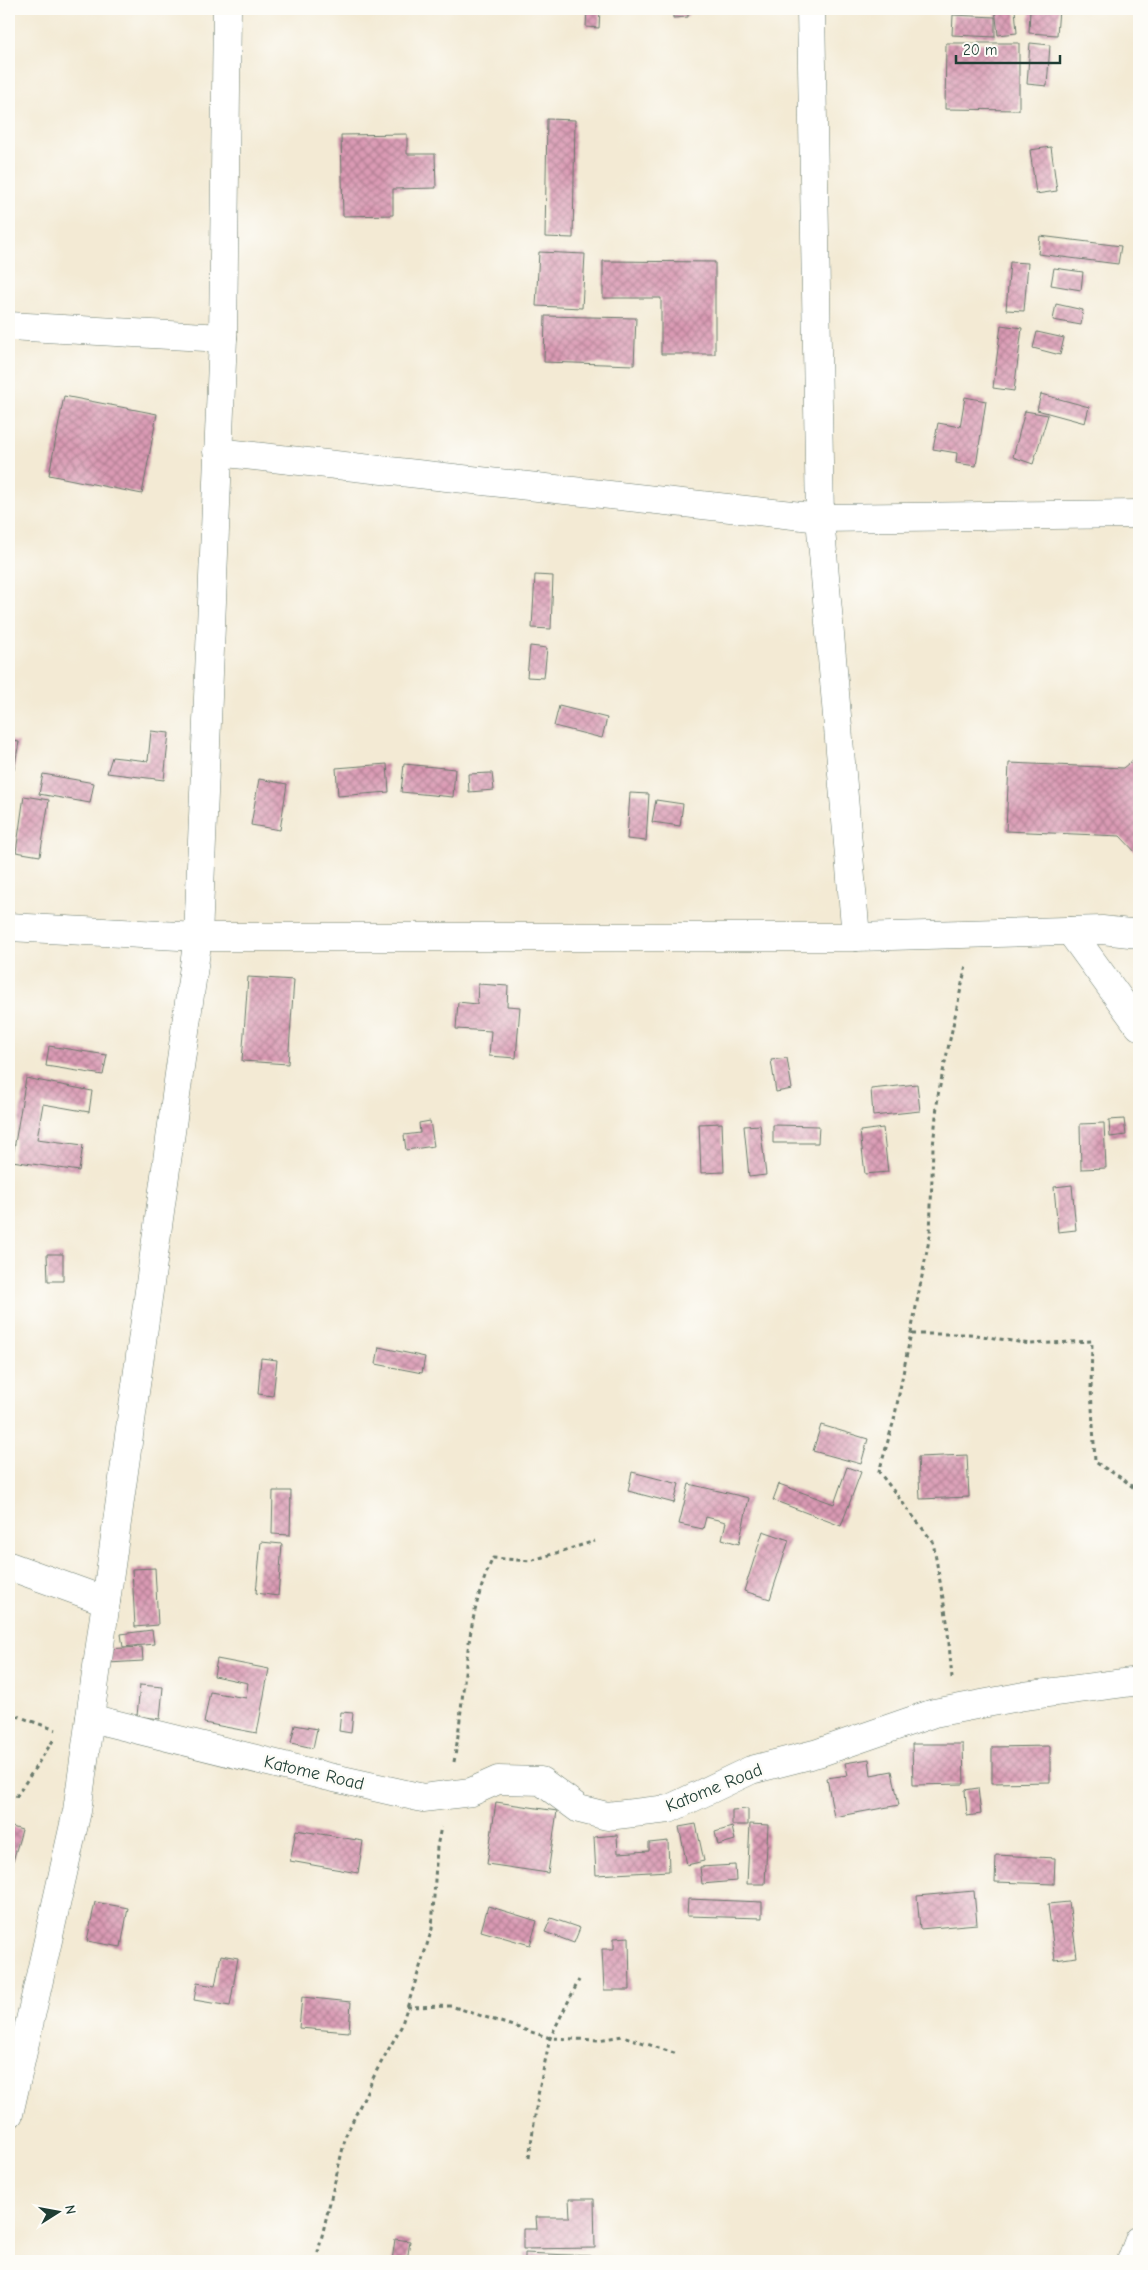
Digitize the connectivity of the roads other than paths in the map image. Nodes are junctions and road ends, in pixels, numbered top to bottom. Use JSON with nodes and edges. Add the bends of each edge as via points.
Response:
{"nodes":[{"id":1,"x":227,"y":9,"type":"edge"},
{"id":2,"x":810,"y":9,"type":"edge"},
{"id":3,"x":9,"y":326,"type":"edge"},
{"id":4,"x":223,"y":338,"type":"junction"},
{"id":5,"x":217,"y":452,"type":"junction"},
{"id":6,"x":1139,"y":514,"type":"edge"},
{"id":7,"x":820,"y":518,"type":"junction"},
{"id":8,"x":9,"y":927,"type":"edge"},
{"id":9,"x":1070,"y":931,"type":"junction"},
{"id":10,"x":1139,"y":934,"type":"edge"},
{"id":11,"x":198,"y":937,"type":"junction"},
{"id":12,"x":856,"y":937,"type":"junction"},
{"id":13,"x":1139,"y":1026,"type":"edge"},
{"id":14,"x":9,"y":1566,"type":"edge"},
{"id":15,"x":106,"y":1601,"type":"junction"},
{"id":16,"x":1139,"y":1681,"type":"edge"},
{"id":17,"x":90,"y":1718,"type":"junction"},
{"id":18,"x":9,"y":2114,"type":"edge"},
{"id":19,"x":1139,"y":2240,"type":"edge"},
{"id":20,"x":1131,"y":2261,"type":"edge"}],
"edges":[{"from":1,"to":4,"type":"street"},
{"from":2,"to":7,"type":"street"},
{"from":3,"to":4,"type":"street"},
{"from":4,"to":5,"type":"street"},
{"from":5,"to":7,"type":"street"},
{"from":5,"to":11,"type":"street"},
{"from":6,"to":7,"type":"street"},
{"from":7,"to":12,"type":"street"},
{"from":8,"to":11,"type":"street"},
{"from":9,"to":10,"type":"street"},
{"from":9,"to":12,"type":"street"},
{"from":9,"to":13,"type":"street"},
{"from":11,"to":12,"type":"street"},
{"from":11,"to":15,"type":"street"},
{"from":14,"to":15,"type":"street"},
{"from":15,"to":17,"type":"street"},
{"from":16,"to":17,"type":"street","name":"Katome Road","via":[[1024,1696],[934,1713],[818,1753],[752,1770],[669,1809],[607,1816],[579,1809],[541,1782],[498,1780],[471,1792],[424,1798]]},
{"from":17,"to":18,"type":"street","via":[[77,1810]]},
{"from":19,"to":20,"type":"street"}]}
